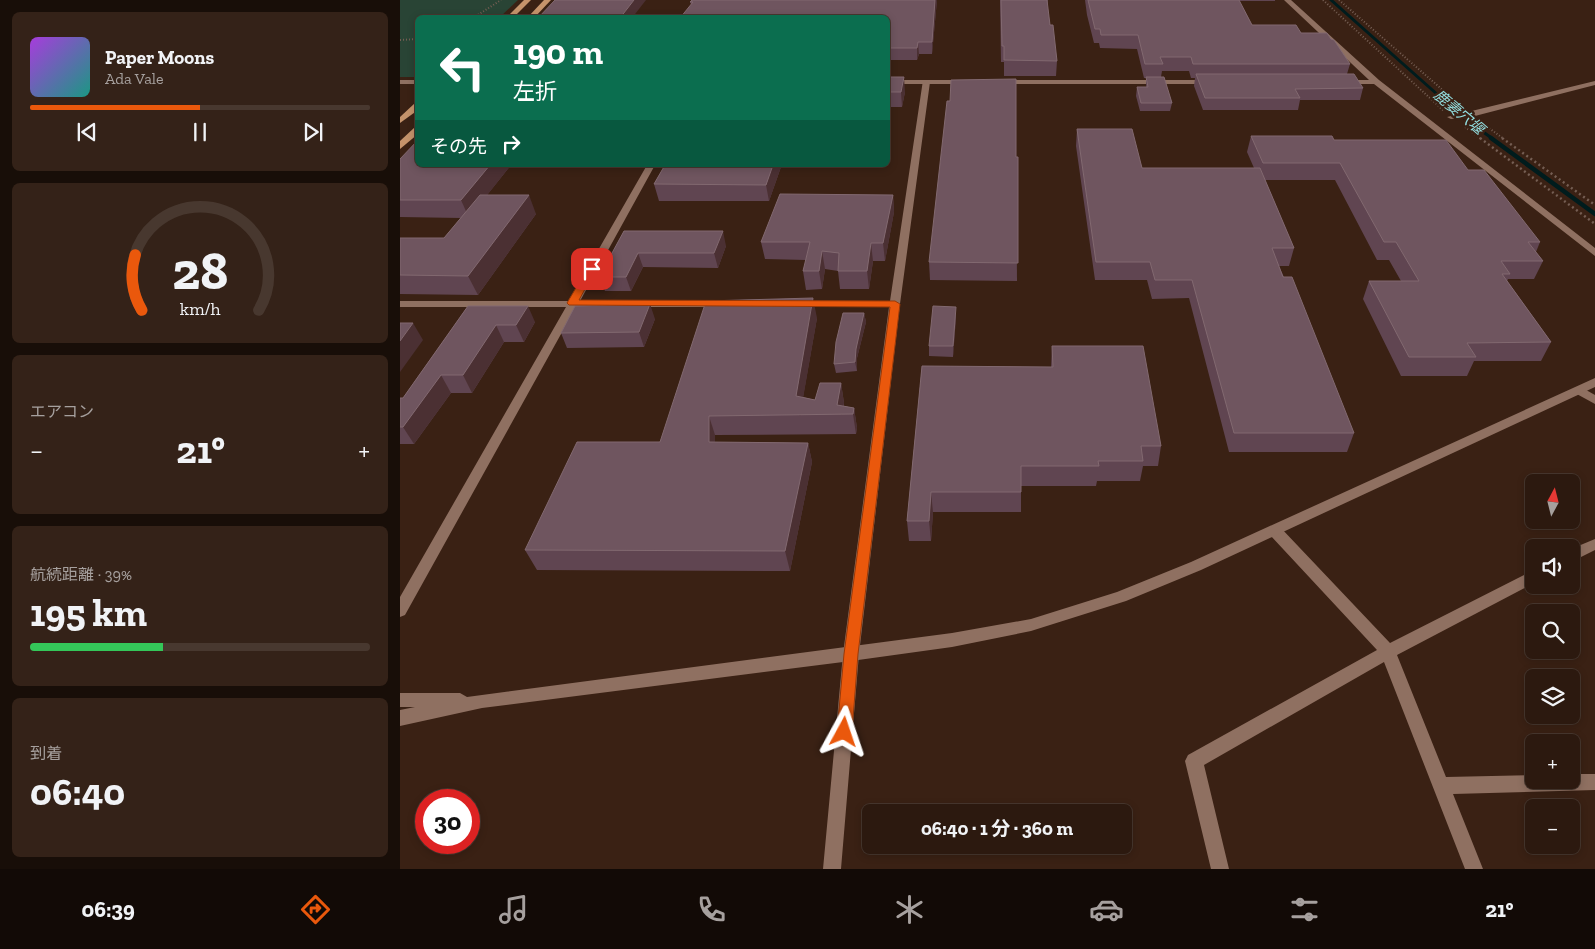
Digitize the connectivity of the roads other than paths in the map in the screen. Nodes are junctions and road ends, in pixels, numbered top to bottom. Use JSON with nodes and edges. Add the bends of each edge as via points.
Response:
{"nodes":[{"id":1,"x":528,"y":0,"type":"edge"},
{"id":2,"x":548,"y":0,"type":"edge"},
{"id":3,"x":1287,"y":0,"type":"edge"},
{"id":4,"x":513,"y":15,"type":"edge"},
{"id":5,"x":533,"y":15,"type":"edge"},
{"id":6,"x":400,"y":82,"type":"edge"},
{"id":7,"x":415,"y":82,"type":"edge"},
{"id":8,"x":890,"y":82,"type":"edge"},
{"id":9,"x":926,"y":82,"type":"junction"},
{"id":10,"x":975,"y":82,"type":"edge"},
{"id":11,"x":995,"y":82,"type":"edge"},
{"id":12,"x":1220,"y":82,"type":"edge"},
{"id":13,"x":1337,"y":82,"type":"edge"},
{"id":14,"x":1376,"y":82,"type":"junction"},
{"id":15,"x":1595,"y":83,"type":"edge"},
{"id":16,"x":415,"y":108,"type":"edge"},
{"id":17,"x":1457,"y":116,"type":"dead end"},
{"id":18,"x":400,"y":121,"type":"edge"},
{"id":19,"x":415,"y":132,"type":"edge"},
{"id":20,"x":400,"y":146,"type":"edge"},
{"id":21,"x":650,"y":167,"type":"edge"},
{"id":22,"x":1595,"y":253,"type":"edge"},
{"id":23,"x":572,"y":303,"type":"junction"},
{"id":24,"x":400,"y":304,"type":"edge"},
{"id":25,"x":729,"y":304,"type":"edge"},
{"id":26,"x":788,"y":304,"type":"edge"},
{"id":27,"x":895,"y":304,"type":"junction"},
{"id":28,"x":1595,"y":382,"type":"edge"},
{"id":29,"x":1579,"y":390,"type":"junction"},
{"id":30,"x":1595,"y":400,"type":"edge"},
{"id":31,"x":1275,"y":531,"type":"junction"},
{"id":32,"x":1595,"y":544,"type":"edge"},
{"id":33,"x":1580,"y":552,"type":"edge"},
{"id":34,"x":1525,"y":581,"type":"edge"},
{"id":35,"x":400,"y":611,"type":"edge"},
{"id":36,"x":1388,"y":652,"type":"junction"},
{"id":37,"x":851,"y":654,"type":"junction"},
{"id":38,"x":400,"y":700,"type":"edge"},
{"id":39,"x":482,"y":701,"type":"junction"},
{"id":40,"x":400,"y":718,"type":"edge"},
{"id":41,"x":1595,"y":782,"type":"edge"},
{"id":42,"x":1441,"y":786,"type":"junction"},
{"id":43,"x":832,"y":869,"type":"edge"},
{"id":44,"x":1220,"y":869,"type":"edge"},
{"id":45,"x":1474,"y":869,"type":"edge"}],
"edges":[{"from":1,"to":4,"type":"main road"},
{"from":2,"to":5,"type":"main road"},
{"from":3,"to":14,"type":"street"},
{"from":6,"to":7,"type":"street"},
{"from":8,"to":9,"type":"street"},
{"from":9,"to":10,"type":"street"},
{"from":9,"to":27,"type":"street"},
{"from":11,"to":12,"type":"street"},
{"from":13,"to":14,"type":"street"},
{"from":14,"to":22,"type":"street"},
{"from":15,"to":17,"type":"street","via":[[1472,116]]},
{"from":16,"to":18,"type":"main road"},
{"from":19,"to":20,"type":"main road"},
{"from":21,"to":23,"type":"street"},
{"from":23,"to":24,"type":"street"},
{"from":23,"to":25,"type":"street"},
{"from":23,"to":35,"type":"street"},
{"from":26,"to":27,"type":"street"},
{"from":27,"to":37,"type":"street"},
{"from":28,"to":29,"type":"street"},
{"from":29,"to":30,"type":"street"},
{"from":29,"to":31,"type":"street"},
{"from":31,"to":36,"type":"street"},
{"from":31,"to":37,"type":"street","via":[[1121,597],[1030,625]]},
{"from":32,"to":33,"type":"street"},
{"from":34,"to":36,"type":"street"},
{"from":36,"to":42,"type":"street"},
{"from":36,"to":44,"type":"street","via":[[1194,761]]},
{"from":37,"to":39,"type":"street"},
{"from":37,"to":43,"type":"street"},
{"from":38,"to":39,"type":"street"},
{"from":39,"to":40,"type":"street"},
{"from":41,"to":42,"type":"street"},
{"from":42,"to":45,"type":"street"}]}
